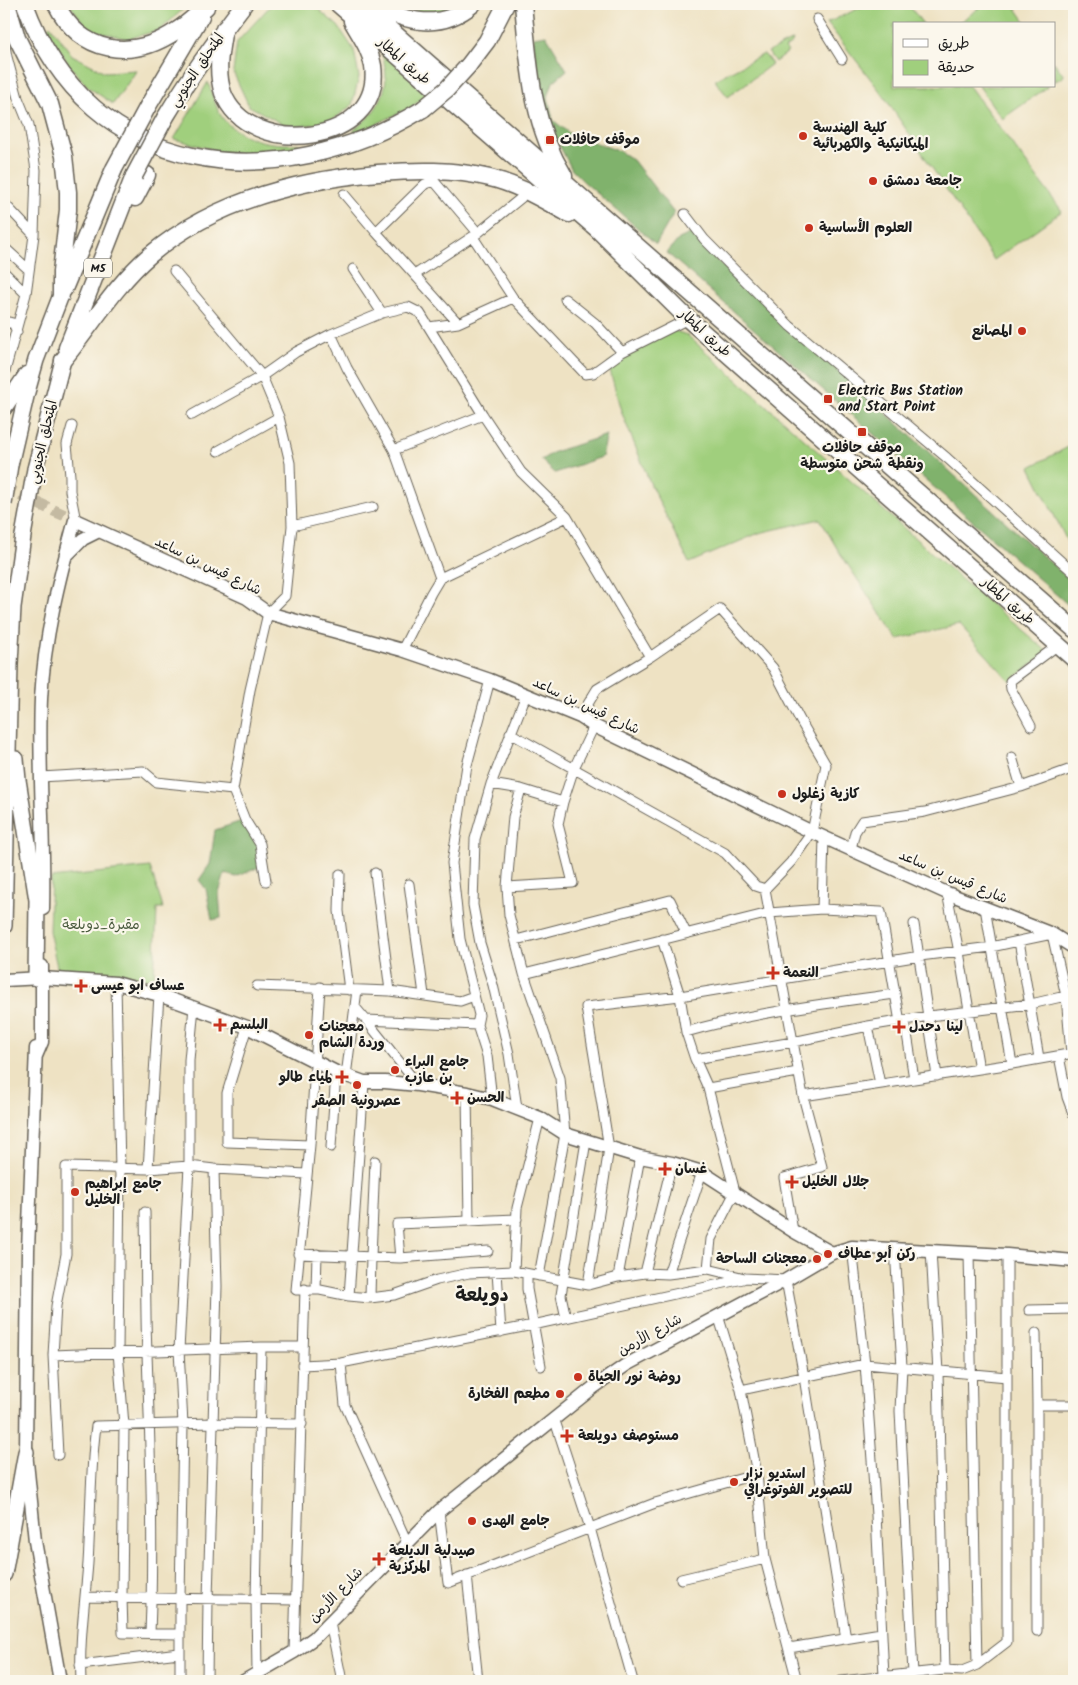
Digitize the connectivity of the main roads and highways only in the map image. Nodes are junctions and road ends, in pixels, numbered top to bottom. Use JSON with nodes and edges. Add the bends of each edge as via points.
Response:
{"nodes":[{"id":1,"x":7,"y":4,"type":"edge"},
{"id":2,"x":25,"y":4,"type":"edge"},
{"id":3,"x":56,"y":4,"type":"edge"},
{"id":4,"x":244,"y":4,"type":"edge"},
{"id":5,"x":361,"y":4,"type":"edge"},
{"id":6,"x":373,"y":4,"type":"edge"},
{"id":7,"x":473,"y":4,"type":"edge"},
{"id":8,"x":506,"y":4,"type":"edge"},
{"id":9,"x":523,"y":4,"type":"edge"},
{"id":10,"x":208,"y":6,"type":"edge"},
{"id":11,"x":342,"y":7,"type":"edge"},
{"id":12,"x":220,"y":36,"type":"junction"},
{"id":13,"x":576,"y":192,"type":"junction"},
{"id":14,"x":597,"y":229,"type":"junction"},
{"id":15,"x":61,"y":295,"type":"junction"},
{"id":16,"x":36,"y":360,"type":"junction"},
{"id":17,"x":62,"y":360,"type":"junction"},
{"id":18,"x":4,"y":408,"type":"edge"},
{"id":19,"x":4,"y":504,"type":"edge"},
{"id":20,"x":99,"y":531,"type":"junction"},
{"id":21,"x":64,"y":558,"type":"junction"},
{"id":22,"x":1074,"y":630,"type":"edge"},
{"id":23,"x":1074,"y":659,"type":"edge"},
{"id":24,"x":10,"y":664,"type":"junction"},
{"id":25,"x":41,"y":900,"type":"junction"},
{"id":26,"x":4,"y":926,"type":"edge"},
{"id":27,"x":1074,"y":948,"type":"edge"},
{"id":28,"x":39,"y":978,"type":"junction"},
{"id":29,"x":4,"y":980,"type":"edge"},
{"id":30,"x":832,"y":1253,"type":"junction"},
{"id":31,"x":1074,"y":1261,"type":"edge"},
{"id":32,"x":26,"y":1452,"type":"junction"},
{"id":33,"x":4,"y":1574,"type":"edge"},
{"id":34,"x":60,"y":1681,"type":"edge"},
{"id":35,"x":244,"y":1681,"type":"edge"}],
"edges":[{"from":1,"to":15,"type":"highway","via":[[19,43],[50,104],[64,156],[68,210]]},
{"from":2,"to":8,"type":"highway","bridge":true,"via":[[49,55],[76,90],[109,120],[162,148],[235,162],[271,161],[336,149],[406,120],[447,89],[468,66],[491,34]]},
{"from":3,"to":10,"type":"highway","via":[[67,23],[86,40],[123,49],[164,38]]},
{"from":4,"to":12,"type":"highway","name":"المتحلق الجنوبي","number":"M5"},
{"from":5,"to":13,"type":"highway","name":"طريق المطار"},
{"from":6,"to":7,"type":"highway","via":[[401,16],[429,22],[453,17]]},
{"from":9,"to":13,"type":"highway","via":[[537,113],[552,154]]},
{"from":10,"to":15,"type":"highway","name":"المتحلق الجنوبي","number":"M5","bridge":true,"via":[[114,169]]},
{"from":11,"to":12,"type":"highway","via":[[369,51],[373,67],[371,91],[365,106],[345,123],[308,136],[287,136],[262,129],[231,107],[219,76]]},
{"from":11,"to":14,"type":"highway","name":"طريق المطار"},
{"from":12,"to":17,"type":"highway","name":"المتحلق الجنوبي","number":"M5","bridge":true,"via":[[179,95],[169,122],[107,242]]},
{"from":13,"to":22,"type":"highway","name":"طريق المطار"},
{"from":14,"to":17,"type":"highway","via":[[524,189],[491,178],[457,172],[394,172],[296,186],[213,215],[163,245],[126,278]]},
{"from":14,"to":23,"type":"highway","name":"طريق المطار","via":[[688,319]]},
{"from":15,"to":16,"type":"highway","name":"المتحلق الجنوبي","number":"M5"},
{"from":16,"to":18,"type":"highway"},
{"from":16,"to":19,"type":"highway","name":"المتحلق الجنوبي","number":"M5","bridge":true,"via":[[10,465]]},
{"from":17,"to":24,"type":"highway","name":"المتحلق الجنوبي","number":"M5","bridge":true,"via":[[35,469],[23,536],[13,608]]},
{"from":20,"to":21,"type":"main road","via":[[83,539]]},
{"from":20,"to":21,"type":"main road","name":"شارع قيس بن ساعد","via":[[75,520]]},
{"from":20,"to":27,"type":"main road","name":"شارع قيس بن ساعد","via":[[247,598],[268,613],[402,650],[490,680],[580,717],[812,832],[947,893],[1052,934]]},
{"from":21,"to":25,"type":"main road","via":[[48,633],[41,698]]},
{"from":24,"to":25,"type":"highway","via":[[18,780]]},
{"from":24,"to":26,"type":"highway","name":"المتحلق الجنوبي","number":"M5"},
{"from":25,"to":28,"type":"highway"},
{"from":28,"to":29,"type":"main road"},
{"from":28,"to":30,"type":"main road","via":[[116,983],[160,995],[247,1027],[364,1082],[418,1085],[492,1099],[540,1118],[565,1134],[702,1172]]},
{"from":28,"to":32,"type":"main road","via":[[28,1250]]},
{"from":30,"to":31,"type":"main road","name":"شارع الأرمن","via":[[852,1246]]},
{"from":30,"to":35,"type":"main road","name":"شارع الأرمن","via":[[626,1365],[594,1387],[439,1511],[314,1638]]},
{"from":32,"to":33,"type":"highway"},
{"from":32,"to":34,"type":"main road","via":[[35,1541]]}]}
